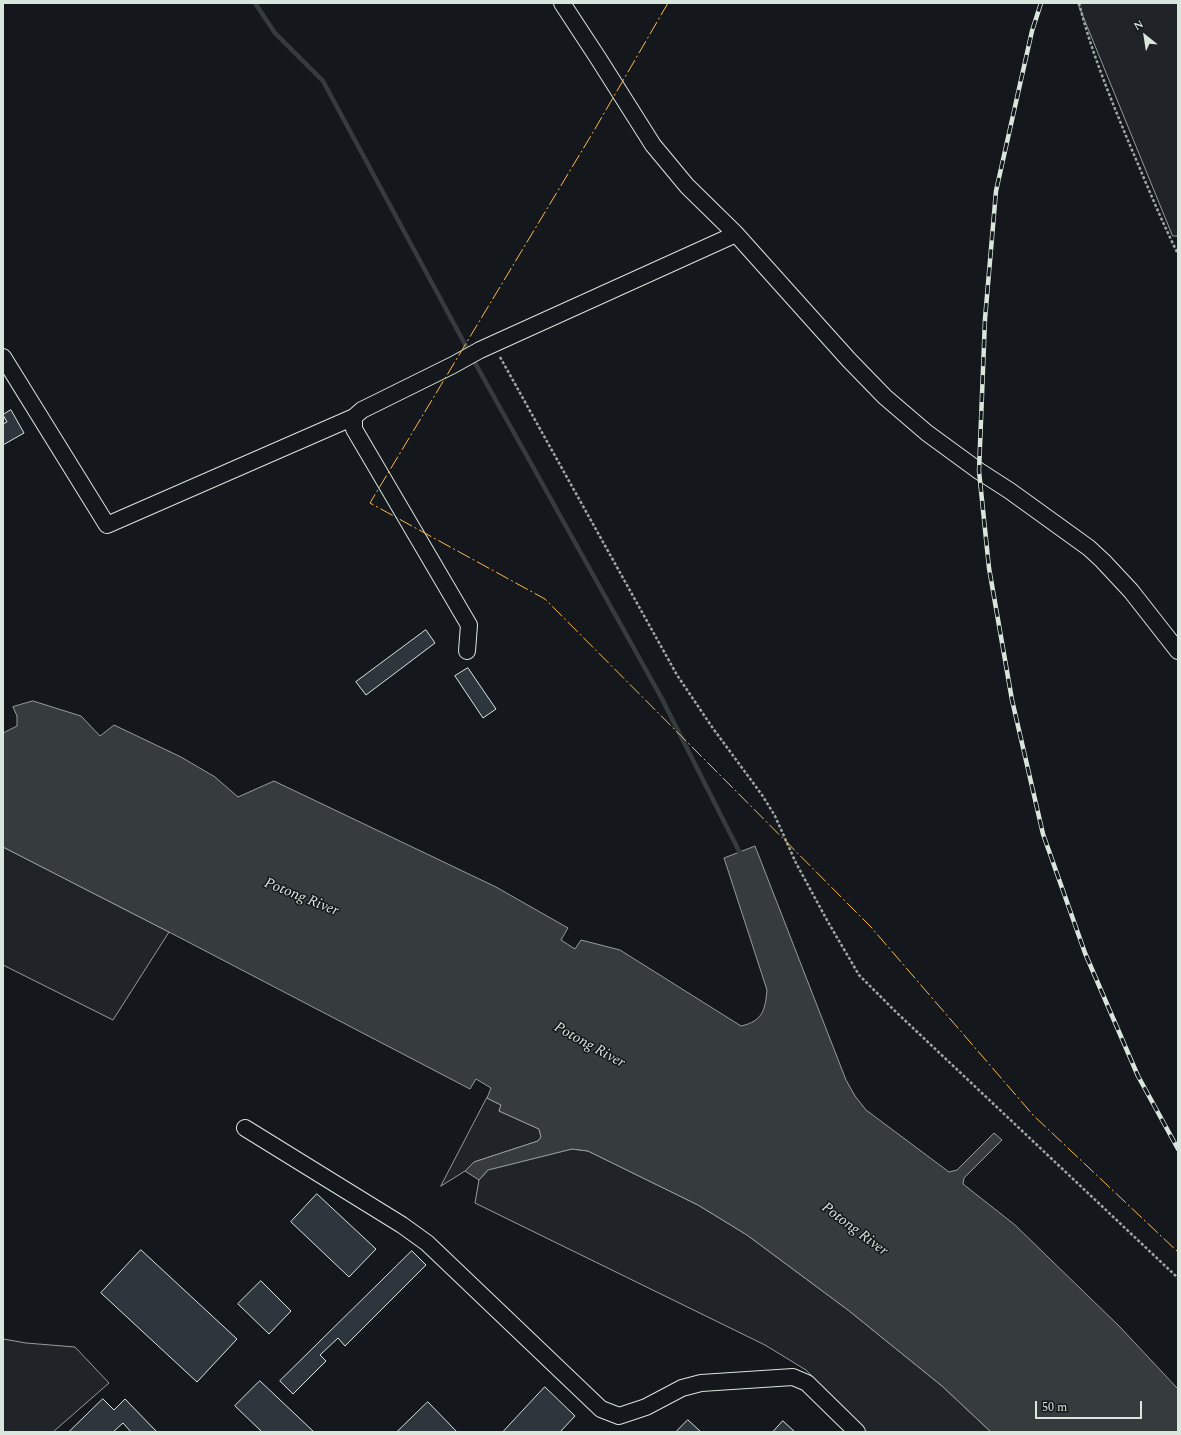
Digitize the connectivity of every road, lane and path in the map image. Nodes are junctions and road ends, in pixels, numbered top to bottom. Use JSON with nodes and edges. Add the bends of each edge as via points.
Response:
{"nodes":[{"id":1,"x":562,"y":3,"type":"edge"},
{"id":2,"x":1079,"y":3,"type":"edge"},
{"id":3,"x":736,"y":234,"type":"junction"},
{"id":4,"x":1178,"y":254,"type":"edge"},
{"id":5,"x":487,"y":348,"type":"junction"},
{"id":6,"x":3,"y":357,"type":"edge"},
{"id":7,"x":354,"y":417,"type":"junction"},
{"id":8,"x":467,"y":651,"type":"dead end"},
{"id":9,"x":1178,"y":651,"type":"edge"},
{"id":10,"x":245,"y":1128,"type":"dead end"},
{"id":11,"x":1178,"y":1278,"type":"edge"},
{"id":12,"x":857,"y":1432,"type":"edge"}],
"edges":[{"from":1,"to":3,"type":"street","via":[[653,145],[686,186]]},
{"from":2,"to":4,"type":"path","via":[[1091,48],[1115,110]]},
{"from":3,"to":5,"type":"street"},
{"from":3,"to":9,"type":"street","via":[[885,397],[940,442],[1089,548],[1131,591]]},
{"from":5,"to":7,"type":"street","via":[[362,410]]},
{"from":5,"to":11,"type":"path","via":[[677,675],[762,794],[796,863],[859,975]]},
{"from":6,"to":7,"type":"street","via":[[107,525]]},
{"from":7,"to":8,"type":"street","via":[[354,429],[470,625]]},
{"from":10,"to":12,"type":"street","via":[[427,1242],[602,1409],[619,1416],[646,1407],[682,1388],[701,1382],[793,1377],[807,1383]]}]}
